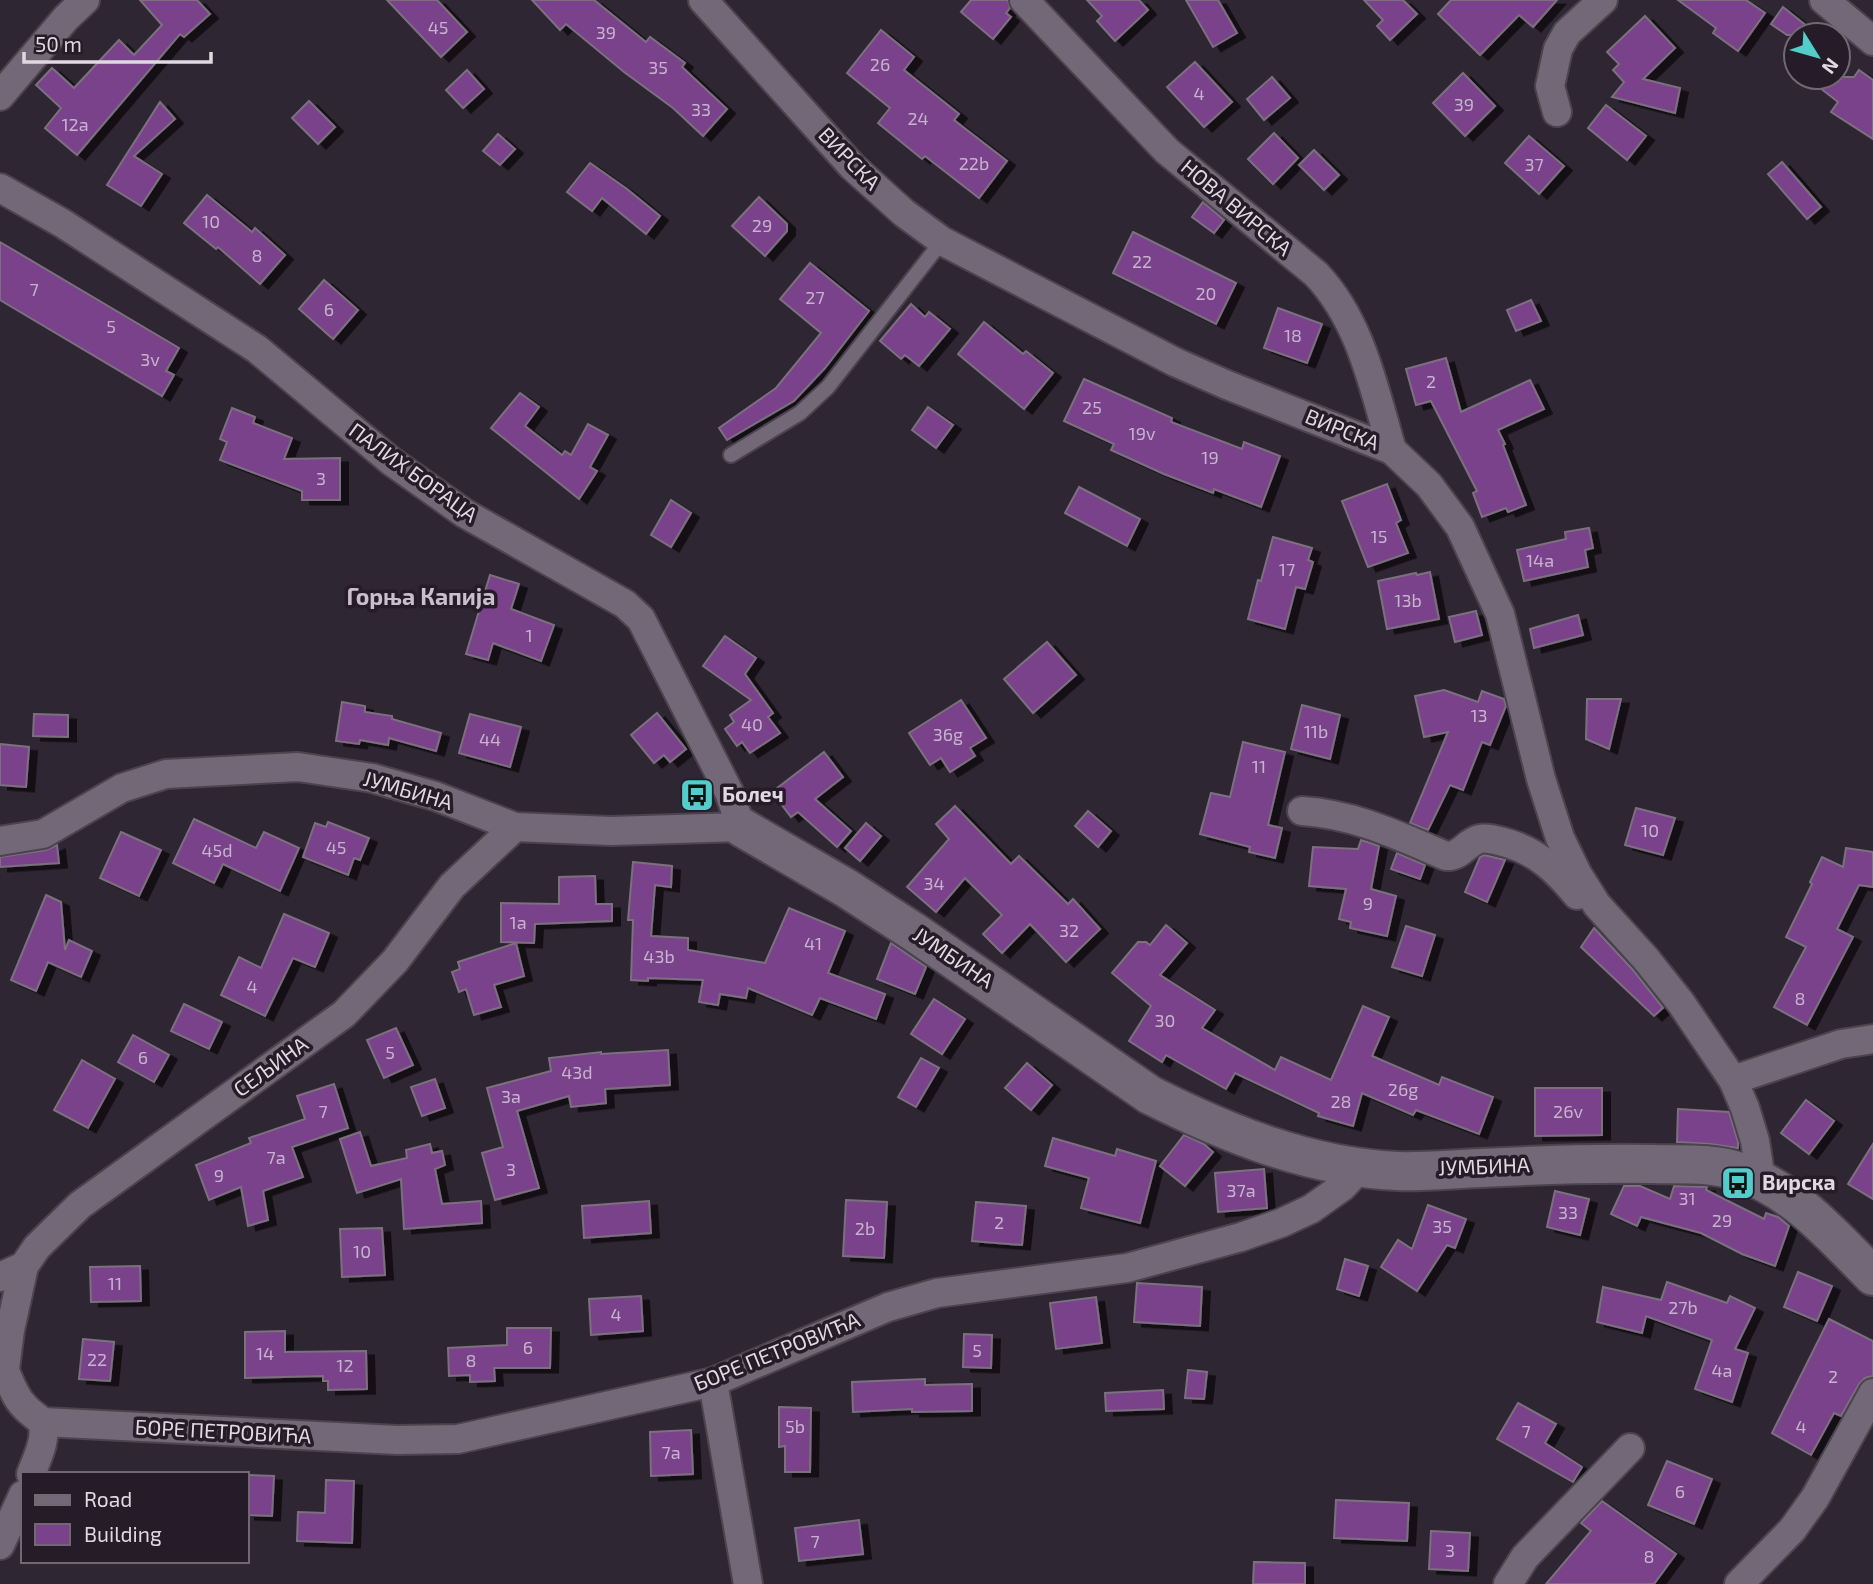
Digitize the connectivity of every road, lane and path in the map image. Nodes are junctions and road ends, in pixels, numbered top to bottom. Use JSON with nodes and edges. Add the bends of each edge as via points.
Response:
{"nodes":[{"id":1,"x":85,"y":0,"type":"edge"},
{"id":2,"x":703,"y":0,"type":"edge"},
{"id":3,"x":1024,"y":0,"type":"edge"},
{"id":4,"x":1603,"y":0,"type":"edge"},
{"id":5,"x":1824,"y":0,"type":"edge"},
{"id":6,"x":1873,"y":41,"type":"edge"},
{"id":7,"x":0,"y":96,"type":"edge"},
{"id":8,"x":1557,"y":112,"type":"dead end"},
{"id":9,"x":0,"y":188,"type":"edge"},
{"id":10,"x":942,"y":241,"type":"junction"},
{"id":11,"x":1392,"y":450,"type":"junction"},
{"id":12,"x":732,"y":456,"type":"dead end"},
{"id":13,"x":1303,"y":811,"type":"dead end"},
{"id":14,"x":515,"y":827,"type":"junction"},
{"id":15,"x":741,"y":827,"type":"junction"},
{"id":16,"x":0,"y":841,"type":"edge"},
{"id":17,"x":1597,"y":905,"type":"junction"},
{"id":18,"x":1873,"y":1039,"type":"edge"},
{"id":19,"x":1733,"y":1080,"type":"junction"},
{"id":20,"x":1360,"y":1168,"type":"junction"},
{"id":21,"x":1761,"y":1180,"type":"junction"},
{"id":22,"x":12,"y":1271,"type":"edge"},
{"id":23,"x":1873,"y":1276,"type":"edge"},
{"id":24,"x":2,"y":1367,"type":"edge"},
{"id":25,"x":713,"y":1382,"type":"junction"},
{"id":26,"x":1873,"y":1393,"type":"edge"},
{"id":27,"x":43,"y":1422,"type":"junction"},
{"id":28,"x":1630,"y":1448,"type":"dead end"},
{"id":29,"x":32,"y":1472,"type":"edge"},
{"id":30,"x":21,"y":1499,"type":"edge"},
{"id":31,"x":0,"y":1545,"type":"edge"},
{"id":32,"x":748,"y":1584,"type":"edge"},
{"id":33,"x":1508,"y":1584,"type":"edge"},
{"id":34,"x":1739,"y":1584,"type":"edge"}],
"edges":[{"from":1,"to":7,"type":"street"},
{"from":2,"to":10,"type":"street","name":"ВИРСКА","via":[[852,166]]},
{"from":3,"to":11,"type":"street","name":"НОВА ВИРСКА","via":[[1167,151],[1333,292],[1365,358]]},
{"from":4,"to":8,"type":"street","via":[[1567,33],[1558,50],[1550,86]]},
{"from":5,"to":6,"type":"street"},
{"from":9,"to":15,"type":"street","name":"ПАЛИХ БОРАЦА","via":[[257,349],[353,431],[464,513],[625,604],[640,619],[690,713]]},
{"from":10,"to":11,"type":"street","name":"ВИРСКА","via":[[1175,362]]},
{"from":10,"to":12,"type":"lane","via":[[828,387],[800,413]]},
{"from":11,"to":17,"type":"street","name":"ВИРСКА","via":[[1429,485],[1460,527],[1500,614],[1559,838]]},
{"from":13,"to":17,"type":"street","via":[[1369,823],[1446,856],[1459,854],[1481,839],[1519,846],[1544,859],[1581,900]]},
{"from":14,"to":15,"type":"street","name":"ЈУМБИНА","via":[[611,831]]},
{"from":14,"to":16,"type":"street","name":"ЈУМБИНА","via":[[372,778],[298,767],[166,774],[122,788],[43,834]]},
{"from":14,"to":22,"type":"street","name":"СЕЉИНА","via":[[452,886],[395,961],[344,1014],[80,1205]]},
{"from":15,"to":20,"type":"street","name":"ЈУМБИНА","via":[[914,932],[1150,1095],[1271,1148]]},
{"from":17,"to":19,"type":"street","name":"ВИРСКА","via":[[1681,1003]]},
{"from":18,"to":19,"type":"street","via":[[1841,1044]]},
{"from":19,"to":21,"type":"street","name":"ВИРСКА","via":[[1755,1141]]},
{"from":20,"to":21,"type":"street","name":"ЈУМБИНА","via":[[1708,1165]]},
{"from":20,"to":25,"type":"street","name":"БОРЕ ПЕТРОВИЋА","via":[[1311,1209],[1241,1237],[1127,1268],[937,1293],[888,1307]]},
{"from":21,"to":23,"type":"street","name":"ЈУМБИНА","via":[[1819,1222]]},
{"from":22,"to":24,"type":"street","via":[[10,1330]]},
{"from":24,"to":27,"type":"street","via":[[15,1395]]},
{"from":25,"to":27,"type":"street","name":"БОРЕ ПЕТРОВИЋА","via":[[458,1439]]},
{"from":25,"to":32,"type":"street"},
{"from":26,"to":34,"type":"street","via":[[1815,1498],[1792,1530]]},
{"from":27,"to":29,"type":"street","via":[[43,1445]]},
{"from":28,"to":33,"type":"street","via":[[1525,1557]]},
{"from":30,"to":31,"type":"street"}]}
